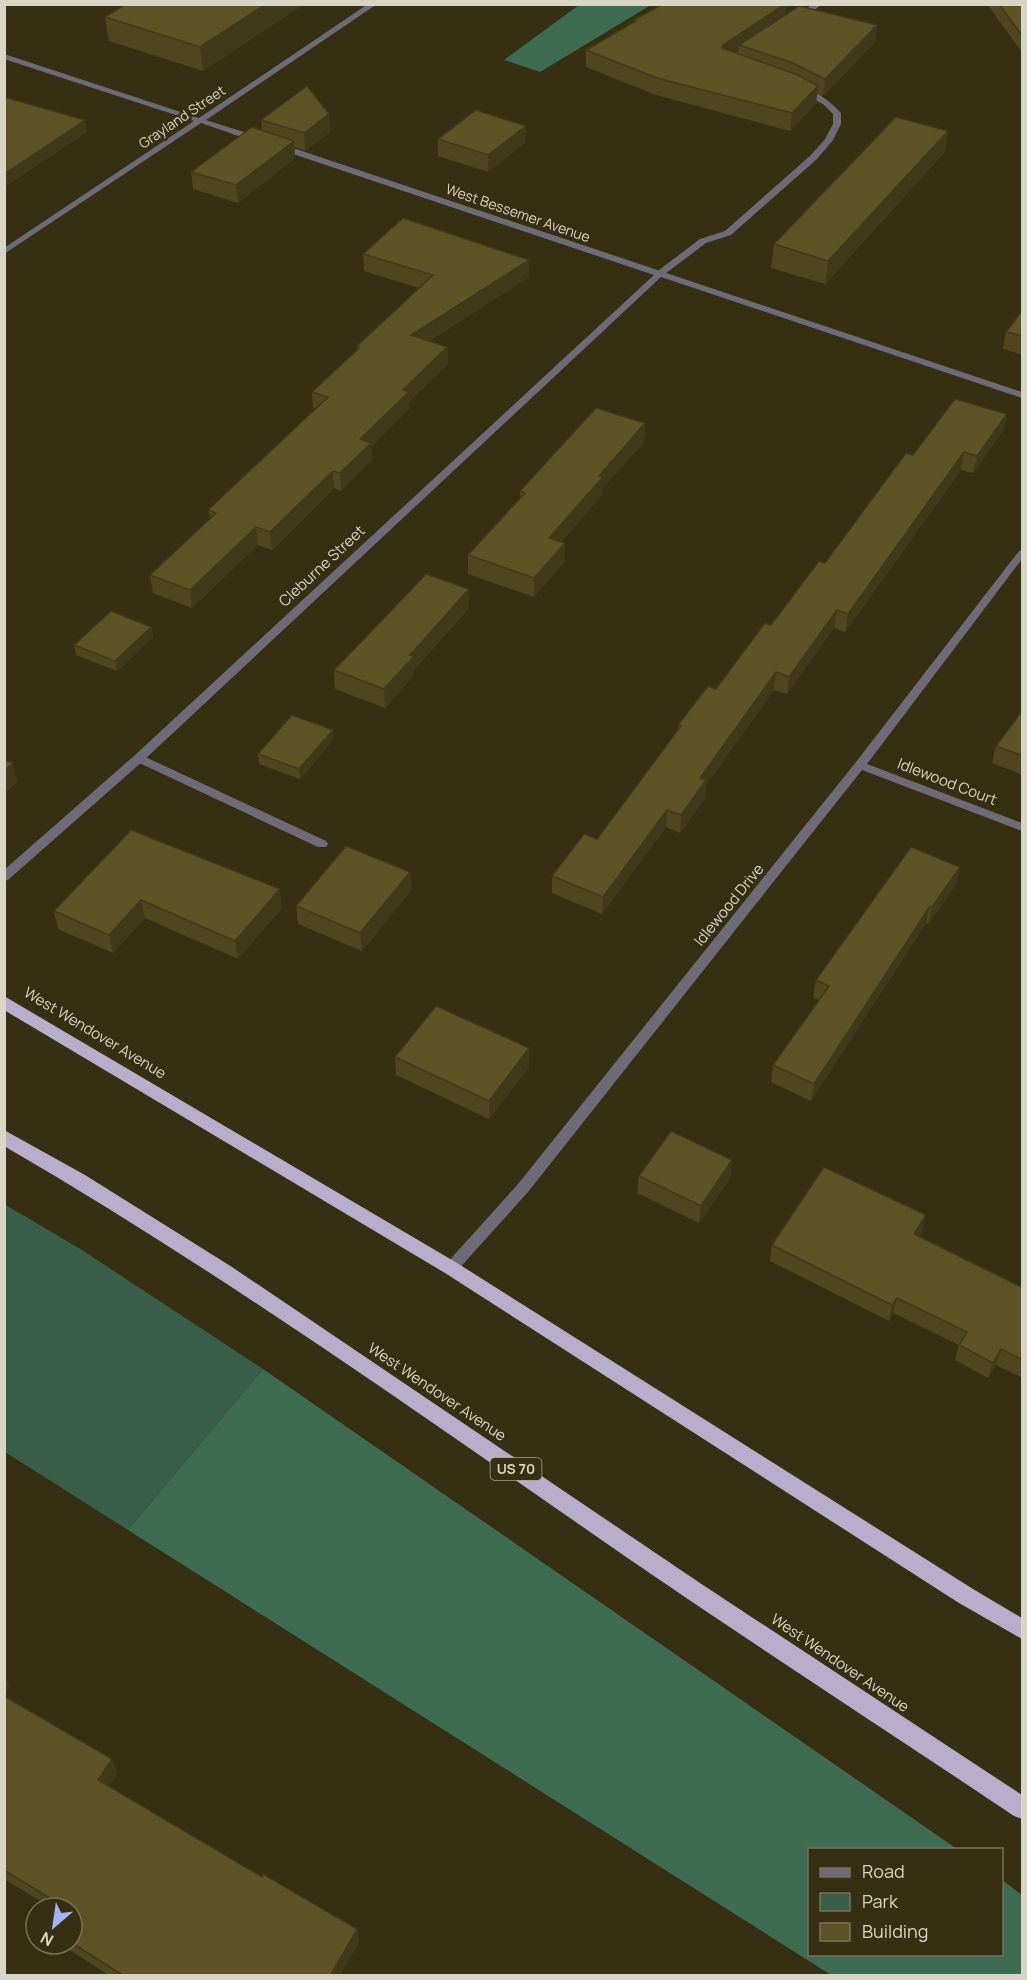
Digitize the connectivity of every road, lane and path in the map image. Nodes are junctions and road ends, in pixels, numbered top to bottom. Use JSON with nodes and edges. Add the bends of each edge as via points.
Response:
{"nodes":[{"id":1,"x":374,"y":4,"type":"edge"},
{"id":2,"x":819,"y":4,"type":"edge"},
{"id":3,"x":792,"y":22,"type":"edge"},
{"id":4,"x":4,"y":56,"type":"edge"},
{"id":5,"x":788,"y":85,"type":"edge"},
{"id":6,"x":202,"y":120,"type":"junction"},
{"id":7,"x":4,"y":252,"type":"edge"},
{"id":8,"x":658,"y":275,"type":"junction"},
{"id":9,"x":1023,"y":395,"type":"edge"},
{"id":10,"x":1023,"y":553,"type":"edge"},
{"id":11,"x":139,"y":758,"type":"junction"},
{"id":12,"x":860,"y":765,"type":"junction"},
{"id":13,"x":1023,"y":827,"type":"edge"},
{"id":14,"x":322,"y":844,"type":"dead end"},
{"id":15,"x":4,"y":877,"type":"edge"},
{"id":16,"x":4,"y":1002,"type":"edge"},
{"id":17,"x":4,"y":1137,"type":"edge"},
{"id":18,"x":451,"y":1268,"type":"junction"},
{"id":19,"x":1023,"y":1629,"type":"edge"},
{"id":20,"x":1023,"y":1808,"type":"edge"}],
"edges":[{"from":1,"to":6,"type":"street","name":"Grayland Street"},
{"from":2,"to":3,"type":"street"},
{"from":4,"to":6,"type":"street","name":"West Bessemer Avenue"},
{"from":5,"to":8,"type":"street","name":"Cleburne Street","via":[[826,102],[837,113],[830,140],[728,233],[703,241]]},
{"from":6,"to":7,"type":"street","name":"Grayland Street"},
{"from":6,"to":8,"type":"street","name":"West Bessemer Avenue"},
{"from":8,"to":9,"type":"street","name":"West Bessemer Avenue"},
{"from":8,"to":11,"type":"street","name":"Cleburne Street"},
{"from":10,"to":12,"type":"street","name":"Idlewood Drive"},
{"from":11,"to":14,"type":"street"},
{"from":11,"to":15,"type":"street","name":"Cleburne Street"},
{"from":12,"to":13,"type":"street","name":"Idlewood Court"},
{"from":12,"to":18,"type":"street","name":"Idlewood Drive","via":[[523,1188]]},
{"from":16,"to":18,"type":"highway","name":"West Wendover Avenue"},
{"from":17,"to":20,"type":"highway","name":"West Wendover Avenue","number":"US 70","via":[[242,1284]]},
{"from":18,"to":19,"type":"highway","name":"West Wendover Avenue"}]}
